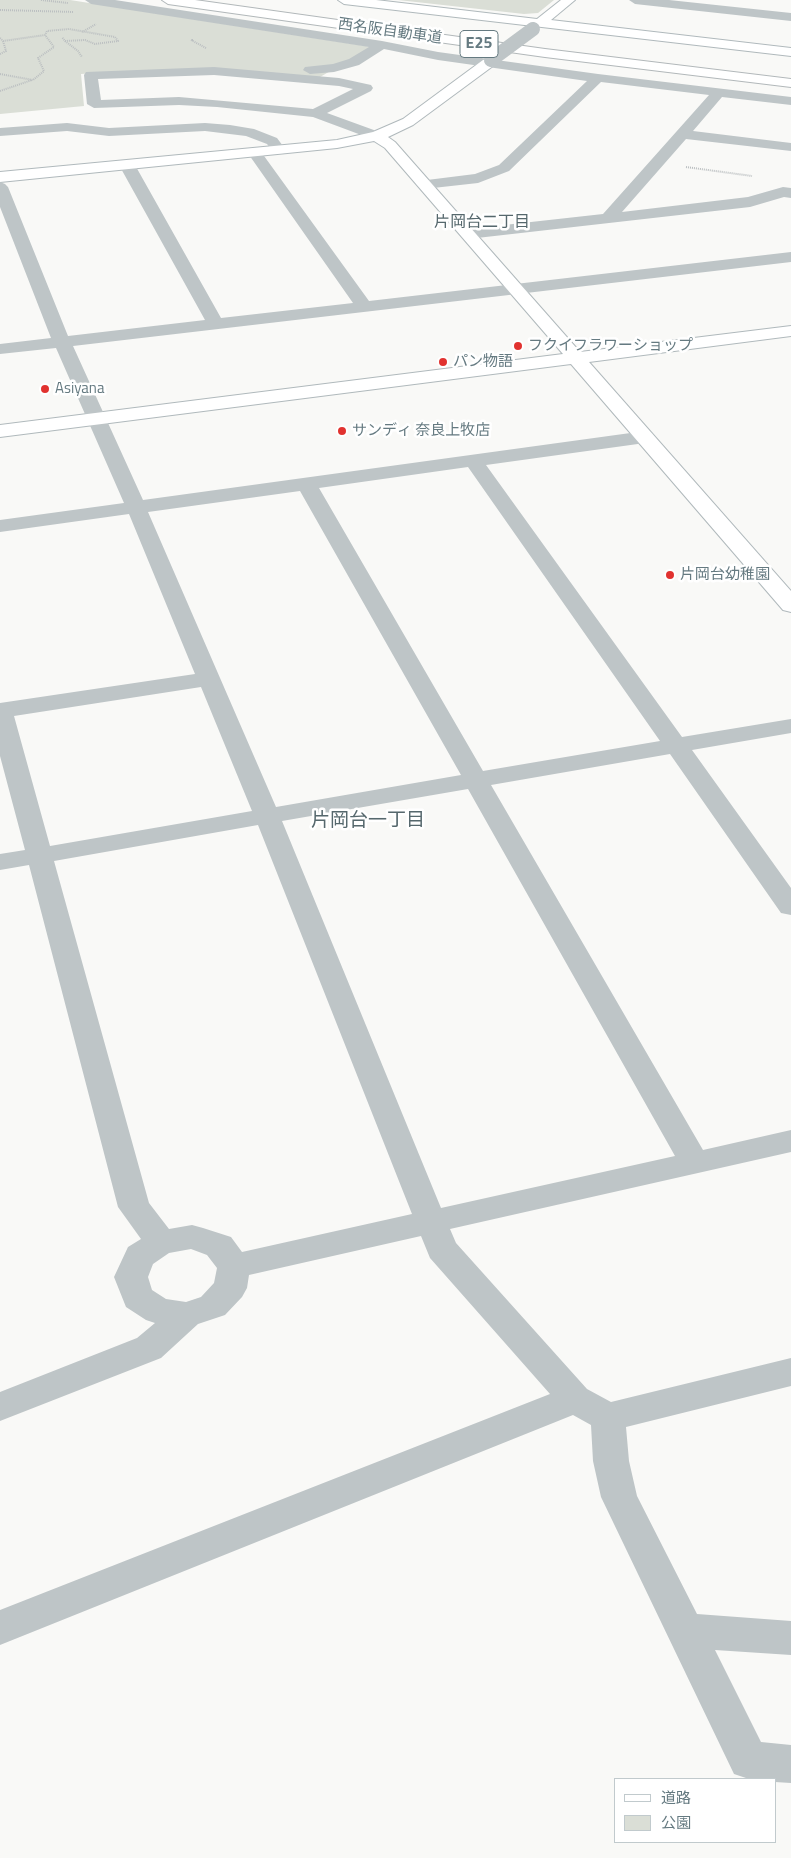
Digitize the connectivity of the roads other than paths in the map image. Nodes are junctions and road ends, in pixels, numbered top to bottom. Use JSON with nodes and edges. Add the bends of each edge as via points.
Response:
{"nodes":[{"id":1,"x":91,"y":0,"type":"edge"},
{"id":2,"x":168,"y":0,"type":"edge"},
{"id":3,"x":215,"y":0,"type":"edge"},
{"id":4,"x":344,"y":0,"type":"edge"},
{"id":5,"x":569,"y":0,"type":"edge"},
{"id":6,"x":635,"y":0,"type":"edge"},
{"id":7,"x":778,"y":0,"type":"edge"},
{"id":8,"x":679,"y":2,"type":"edge"},
{"id":9,"x":765,"y":14,"type":"junction"},
{"id":10,"x":791,"y":17,"type":"edge"},
{"id":11,"x":537,"y":26,"type":"junction"},
{"id":12,"x":382,"y":45,"type":"junction"},
{"id":13,"x":791,"y":52,"type":"edge"},
{"id":14,"x":489,"y":62,"type":"junction"},
{"id":15,"x":175,"y":72,"type":"junction"},
{"id":16,"x":791,"y":76,"type":"edge"},
{"id":17,"x":598,"y":78,"type":"junction"},
{"id":18,"x":791,"y":83,"type":"edge"},
{"id":19,"x":718,"y":92,"type":"junction"},
{"id":20,"x":791,"y":101,"type":"edge"},
{"id":21,"x":315,"y":113,"type":"junction"},
{"id":22,"x":0,"y":132,"type":"edge"},
{"id":23,"x":682,"y":134,"type":"junction"},
{"id":24,"x":377,"y":136,"type":"junction"},
{"id":25,"x":791,"y":147,"type":"edge"},
{"id":26,"x":279,"y":150,"type":"junction"},
{"id":27,"x":254,"y":152,"type":"junction"},
{"id":28,"x":127,"y":165,"type":"junction"},
{"id":29,"x":0,"y":177,"type":"edge"},
{"id":30,"x":424,"y":184,"type":"junction"},
{"id":31,"x":0,"y":187,"type":"edge"},
{"id":32,"x":789,"y":187,"type":"edge"},
{"id":33,"x":608,"y":218,"type":"junction"},
{"id":34,"x":468,"y":234,"type":"junction"},
{"id":35,"x":791,"y":257,"type":"edge"},
{"id":36,"x":517,"y":289,"type":"junction"},
{"id":37,"x":365,"y":307,"type":"junction"},
{"id":38,"x":216,"y":324,"type":"junction"},
{"id":39,"x":791,"y":332,"type":"edge"},
{"id":40,"x":62,"y":342,"type":"junction"},
{"id":41,"x":0,"y":349,"type":"edge"},
{"id":42,"x":576,"y":358,"type":"junction"},
{"id":43,"x":96,"y":419,"type":"junction"},
{"id":44,"x":0,"y":431,"type":"edge"},
{"id":45,"x":646,"y":438,"type":"junction"},
{"id":46,"x":472,"y":461,"type":"junction"},
{"id":47,"x":306,"y":483,"type":"junction"},
{"id":48,"x":136,"y":507,"type":"junction"},
{"id":49,"x":0,"y":526,"type":"edge"},
{"id":50,"x":791,"y":605,"type":"edge"},
{"id":51,"x":208,"y":678,"type":"junction"},
{"id":52,"x":0,"y":710,"type":"edge"},
{"id":53,"x":791,"y":726,"type":"edge"},
{"id":54,"x":677,"y":745,"type":"junction"},
{"id":55,"x":475,"y":779,"type":"junction"},
{"id":56,"x":266,"y":816,"type":"junction"},
{"id":57,"x":40,"y":855,"type":"junction"},
{"id":58,"x":0,"y":862,"type":"edge"},
{"id":59,"x":791,"y":907,"type":"edge"},
{"id":60,"x":791,"y":1141,"type":"edge"},
{"id":61,"x":694,"y":1162,"type":"junction"},
{"id":62,"x":430,"y":1222,"type":"junction"},
{"id":63,"x":162,"y":1242,"type":"junction"},
{"id":64,"x":234,"y":1266,"type":"junction"},
{"id":65,"x":186,"y":1314,"type":"junction"},
{"id":66,"x":791,"y":1372,"type":"edge"},
{"id":67,"x":575,"y":1399,"type":"junction"},
{"id":68,"x":0,"y":1407,"type":"edge"},
{"id":69,"x":608,"y":1417,"type":"junction"},
{"id":70,"x":0,"y":1628,"type":"edge"},
{"id":71,"x":686,"y":1631,"type":"junction"},
{"id":72,"x":791,"y":1638,"type":"edge"},
{"id":73,"x":791,"y":1764,"type":"edge"}],
"edges":[{"from":1,"to":12,"type":"street"},
{"from":2,"to":18,"type":"main road","name":"西名阪自動車道","number":"E25","via":[[535,52]]},
{"from":3,"to":16,"type":"main road","name":"西名阪自動車道","number":"E25"},
{"from":4,"to":11,"type":"main road"},
{"from":5,"to":11,"type":"main road"},
{"from":6,"to":8,"type":"street"},
{"from":7,"to":9,"type":"street"},
{"from":8,"to":9,"type":"street"},
{"from":9,"to":10,"type":"street"},
{"from":11,"to":13,"type":"main road"},
{"from":11,"to":14,"type":"street","bridge":true},
{"from":12,"to":14,"type":"street"},
{"from":12,"to":15,"type":"street","via":[[354,62],[334,68],[292,71],[220,62],[184,67]]},
{"from":14,"to":17,"type":"street"},
{"from":14,"to":24,"type":"main road","via":[[408,122]]},
{"from":15,"to":21,"type":"street","via":[[283,76],[366,88]]},
{"from":15,"to":21,"type":"street","via":[[90,75],[94,104],[216,102]]},
{"from":17,"to":19,"type":"street"},
{"from":17,"to":30,"type":"street","via":[[504,168],[478,178]]},
{"from":19,"to":20,"type":"street"},
{"from":19,"to":23,"type":"street"},
{"from":21,"to":24,"type":"street"},
{"from":22,"to":26,"type":"street","via":[[67,127],[109,132],[230,129],[272,141]]},
{"from":23,"to":25,"type":"street"},
{"from":23,"to":33,"type":"street"},
{"from":24,"to":26,"type":"main road"},
{"from":24,"to":30,"type":"main road","via":[[390,145]]},
{"from":26,"to":27,"type":"main road"},
{"from":27,"to":28,"type":"main road"},
{"from":27,"to":37,"type":"street"},
{"from":28,"to":29,"type":"main road"},
{"from":28,"to":38,"type":"street"},
{"from":30,"to":34,"type":"main road"},
{"from":31,"to":40,"type":"street"},
{"from":32,"to":33,"type":"street","via":[[750,202]]},
{"from":33,"to":34,"type":"street"},
{"from":34,"to":36,"type":"main road"},
{"from":35,"to":36,"type":"street"},
{"from":36,"to":37,"type":"street"},
{"from":36,"to":42,"type":"main road"},
{"from":37,"to":38,"type":"street"},
{"from":38,"to":40,"type":"street"},
{"from":39,"to":42,"type":"main road"},
{"from":40,"to":41,"type":"street"},
{"from":40,"to":43,"type":"street"},
{"from":42,"to":43,"type":"main road"},
{"from":42,"to":45,"type":"main road"},
{"from":43,"to":44,"type":"main road"},
{"from":43,"to":48,"type":"street"},
{"from":45,"to":46,"type":"street"},
{"from":45,"to":50,"type":"main road"},
{"from":46,"to":47,"type":"street"},
{"from":46,"to":54,"type":"street"},
{"from":47,"to":48,"type":"street"},
{"from":47,"to":55,"type":"street"},
{"from":48,"to":49,"type":"street"},
{"from":48,"to":51,"type":"street"},
{"from":51,"to":52,"type":"street"},
{"from":51,"to":56,"type":"street"},
{"from":52,"to":57,"type":"street"},
{"from":53,"to":54,"type":"street"},
{"from":54,"to":55,"type":"street"},
{"from":54,"to":59,"type":"street"},
{"from":55,"to":56,"type":"street"},
{"from":55,"to":61,"type":"street"},
{"from":56,"to":57,"type":"street"},
{"from":56,"to":62,"type":"street"},
{"from":57,"to":58,"type":"street"},
{"from":57,"to":63,"type":"street","via":[[134,1207]]},
{"from":60,"to":61,"type":"street"},
{"from":61,"to":62,"type":"street"},
{"from":62,"to":64,"type":"street"},
{"from":62,"to":67,"type":"street","via":[[442,1249]]},
{"from":63,"to":64,"type":"street","via":[[192,1237],[219,1246]]},
{"from":63,"to":65,"type":"street","via":[[140,1256],[131,1277],[138,1298],[158,1311]]},
{"from":64,"to":65,"type":"street","via":[[230,1288],[213,1306]]},
{"from":65,"to":68,"type":"street","via":[[150,1348]]},
{"from":66,"to":69,"type":"street"},
{"from":67,"to":69,"type":"street"},
{"from":67,"to":70,"type":"street"},
{"from":69,"to":71,"type":"street","via":[[611,1461],[619,1496]]},
{"from":71,"to":72,"type":"street"},
{"from":71,"to":73,"type":"street","via":[[749,1760]]}]}
